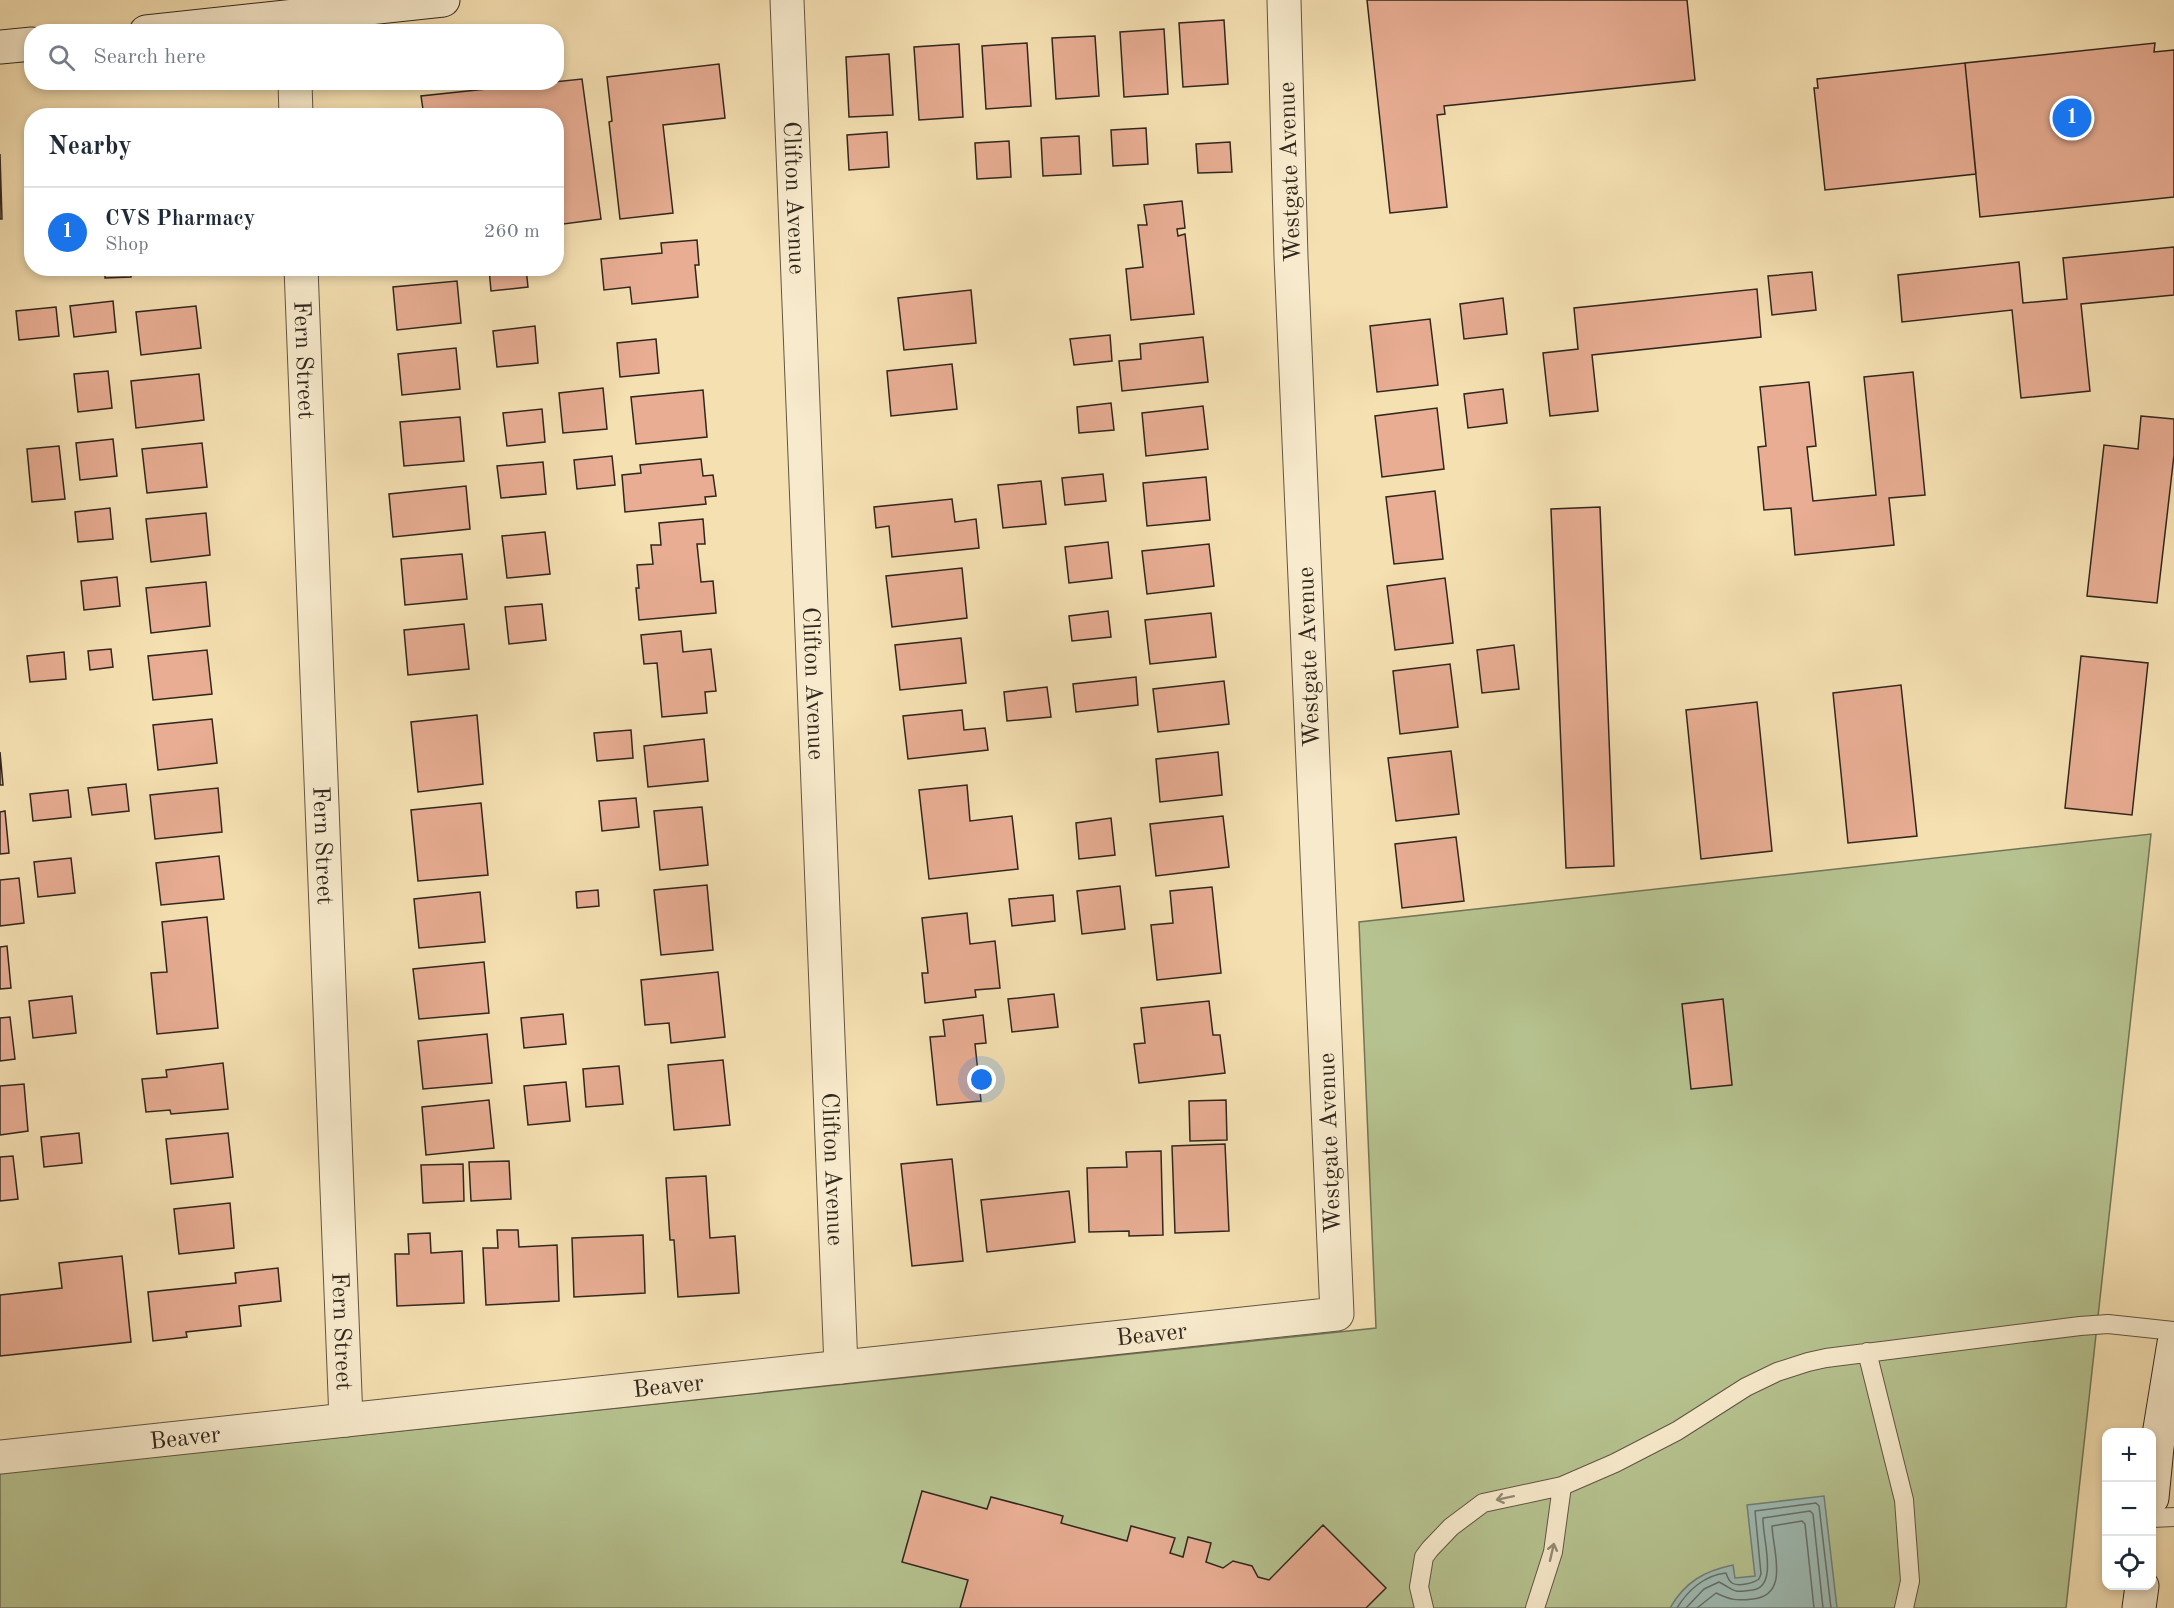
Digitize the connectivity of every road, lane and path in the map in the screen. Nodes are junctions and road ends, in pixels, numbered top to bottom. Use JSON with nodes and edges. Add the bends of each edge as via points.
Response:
{"nodes":[{"id":1,"x":787,"y":0,"type":"edge"},
{"id":2,"x":1284,"y":0,"type":"edge"},
{"id":3,"x":426,"y":1,"type":"edge"},
{"id":4,"x":290,"y":24,"type":"edge"},
{"id":5,"x":24,"y":45,"type":"edge"},
{"id":6,"x":0,"y":47,"type":"edge"},
{"id":7,"x":295,"y":90,"type":"edge"},
{"id":8,"x":296,"y":108,"type":"edge"},
{"id":9,"x":301,"y":276,"type":"edge"},
{"id":10,"x":1336,"y":1314,"type":"joint"},
{"id":11,"x":2174,"y":1331,"type":"edge"},
{"id":12,"x":2174,"y":1343,"type":"edge"},
{"id":13,"x":1867,"y":1352,"type":"junction"},
{"id":14,"x":841,"y":1367,"type":"junction"},
{"id":15,"x":346,"y":1420,"type":"junction"},
{"id":16,"x":0,"y":1457,"type":"edge"},
{"id":17,"x":2153,"y":1482,"type":"edge"},
{"id":18,"x":1562,"y":1486,"type":"junction"},
{"id":19,"x":2174,"y":1517,"type":"edge"},
{"id":20,"x":2156,"y":1518,"type":"edge"},
{"id":21,"x":2141,"y":1590,"type":"edge"},
{"id":22,"x":1424,"y":1608,"type":"edge"},
{"id":23,"x":1535,"y":1608,"type":"edge"},
{"id":24,"x":1904,"y":1608,"type":"edge"},
{"id":25,"x":2139,"y":1608,"type":"edge"}],
"edges":[{"from":1,"to":14,"type":"street","name":"Clifton Avenue"},
{"from":2,"to":10,"type":"street","name":"Westgate Avenue","via":[[1291,256]]},
{"from":3,"to":4,"type":"street"},
{"from":5,"to":6,"type":"street"},
{"from":7,"to":8,"type":"street"},
{"from":9,"to":15,"type":"street","name":"Fern Street"},
{"from":10,"to":14,"type":"street","name":"Beaver"},
{"from":11,"to":13,"type":"lane","via":[[2108,1324]]},
{"from":12,"to":17,"type":"street"},
{"from":13,"to":18,"type":"lane","via":[[1808,1362],[1763,1378],[1677,1431]]},
{"from":13,"to":24,"type":"lane","via":[[1904,1500],[1910,1581]]},
{"from":14,"to":15,"type":"street","name":"Beaver"},
{"from":15,"to":16,"type":"street","name":"Beaver"},
{"from":18,"to":22,"type":"lane","one_way":true,"via":[[1483,1503],[1451,1527],[1430,1549],[1421,1566],[1419,1587]]},
{"from":23,"to":18,"type":"lane","one_way":true,"via":[[1553,1552]]},
{"from":19,"to":20,"type":"lane"},
{"from":21,"to":25,"type":"street"}]}
